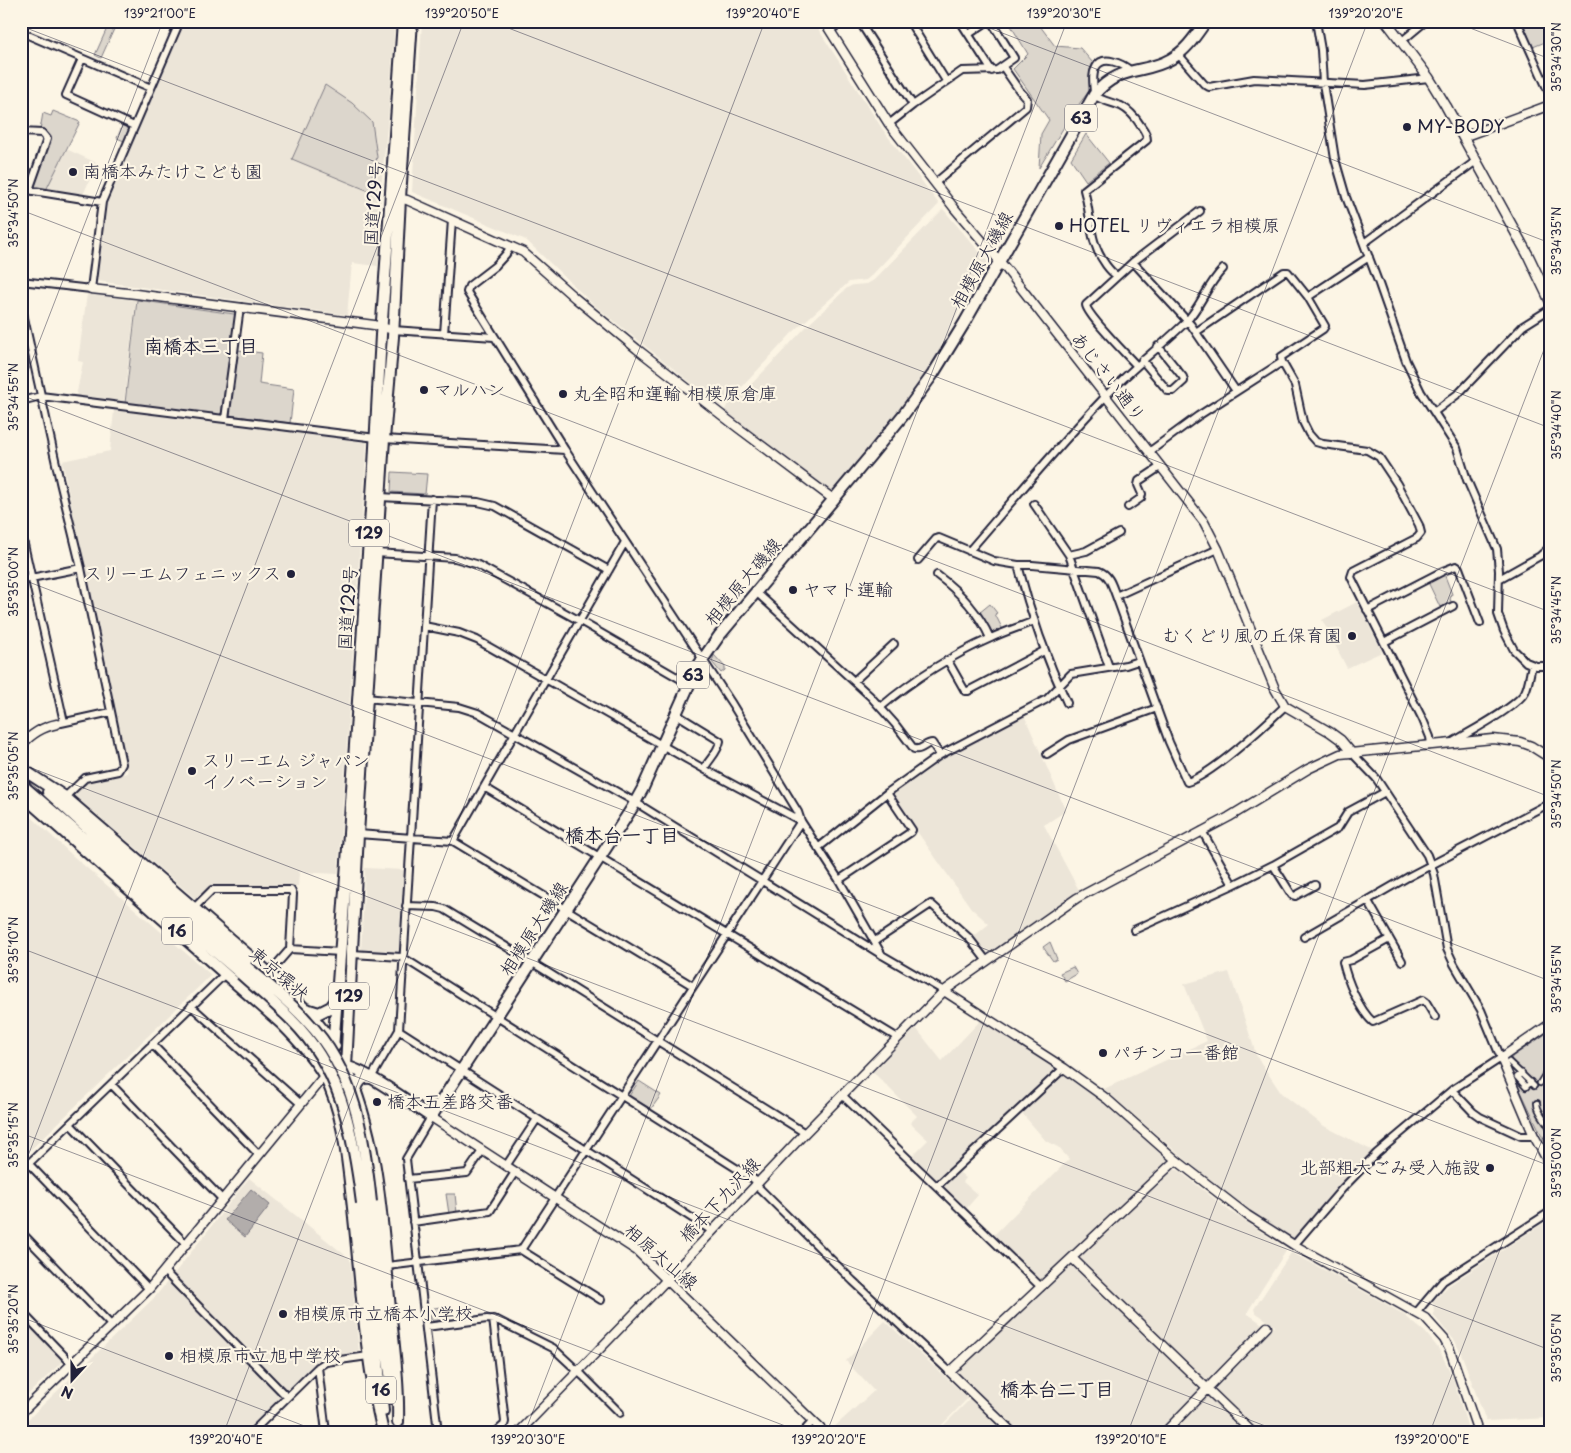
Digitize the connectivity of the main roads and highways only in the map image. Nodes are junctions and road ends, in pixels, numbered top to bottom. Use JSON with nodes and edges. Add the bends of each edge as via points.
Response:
{"nodes":[{"id":1,"x":403,"y":21,"type":"edge"},
{"id":2,"x":412,"y":21,"type":"edge"},
{"id":3,"x":1206,"y":21,"type":"edge"},
{"id":4,"x":1386,"y":21,"type":"edge"},
{"id":5,"x":396,"y":198,"type":"junction"},
{"id":6,"x":1550,"y":301,"type":"edge"},
{"id":7,"x":380,"y":439,"type":"junction"},
{"id":8,"x":22,"y":769,"type":"edge"},
{"id":9,"x":21,"y":784,"type":"edge"},
{"id":10,"x":21,"y":794,"type":"edge"},
{"id":11,"x":244,"y":970,"type":"junction"},
{"id":12,"x":337,"y":998,"type":"junction"},
{"id":13,"x":305,"y":1008,"type":"junction"},
{"id":14,"x":346,"y":1038,"type":"junction"},
{"id":15,"x":333,"y":1044,"type":"junction"},
{"id":16,"x":340,"y":1056,"type":"junction"},
{"id":17,"x":346,"y":1067,"type":"junction"},
{"id":18,"x":324,"y":1076,"type":"junction"},
{"id":19,"x":371,"y":1078,"type":"junction"},
{"id":20,"x":356,"y":1090,"type":"junction"},
{"id":21,"x":367,"y":1203,"type":"junction"},
{"id":22,"x":399,"y":1427,"type":"edge"},
{"id":23,"x":384,"y":1432,"type":"edge"}],
"edges":[{"from":1,"to":5,"type":"main road","name":"国道129号","number":"129"},
{"from":2,"to":5,"type":"main road","name":"国道129号","number":"129"},
{"from":3,"to":19,"type":"main road","name":"相模原大磯線","number":"63","via":[[1178,54],[1162,63],[1118,76],[1094,95],[933,374],[904,414],[702,660],[636,802],[431,1117]]},
{"from":4,"to":6,"type":"main road","via":[[1429,78],[1528,255]]},
{"from":5,"to":7,"type":"main road","name":"国道129号","number":"129","via":[[382,326]]},
{"from":5,"to":7,"type":"main road","name":"国道129号","number":"129","via":[[393,330]]},
{"from":7,"to":12,"type":"main road","name":"国道129号","number":"129"},
{"from":7,"to":14,"type":"main road","name":"国道129号","number":"129","via":[[380,497]]},
{"from":8,"to":11,"type":"main road","name":"東京環状","number":"16"},
{"from":8,"to":13,"type":"main road","via":[[65,797],[269,973]]},
{"from":9,"to":11,"type":"main road","name":"東京環状","number":"16"},
{"from":10,"to":18,"type":"main road","number":"16","via":[[294,1036]]},
{"from":11,"to":21,"type":"main road","name":"東京環状","number":"16","bridge":true,"via":[[308,1021],[341,1069],[360,1124]]},
{"from":12,"to":13,"type":"main road","via":[[331,1007],[319,1013]]},
{"from":12,"to":15,"type":"main road","name":"国道129号","number":"129"},
{"from":13,"to":15,"type":"main road"},
{"from":14,"to":16,"type":"main road"},
{"from":14,"to":17,"type":"main road","name":"国道129号","number":"129"},
{"from":15,"to":16,"type":"main road"},
{"from":15,"to":18,"type":"main road","name":"国道129号","number":"129"},
{"from":16,"to":17,"type":"main road"},
{"from":16,"to":18,"type":"main road"},
{"from":17,"to":18,"type":"main road"},
{"from":17,"to":19,"type":"main road"},
{"from":17,"to":20,"type":"main road"},
{"from":18,"to":23,"type":"main road","number":"16","via":[[337,1108],[346,1158],[368,1356]]},
{"from":19,"to":20,"type":"main road","via":[[360,1081]]},
{"from":20,"to":22,"type":"main road","via":[[380,1194],[399,1389]]},
{"from":21,"to":22,"type":"main road","name":"東京環状","number":"16"},
{"from":21,"to":23,"type":"main road","name":"東京環状","number":"16"}]}
